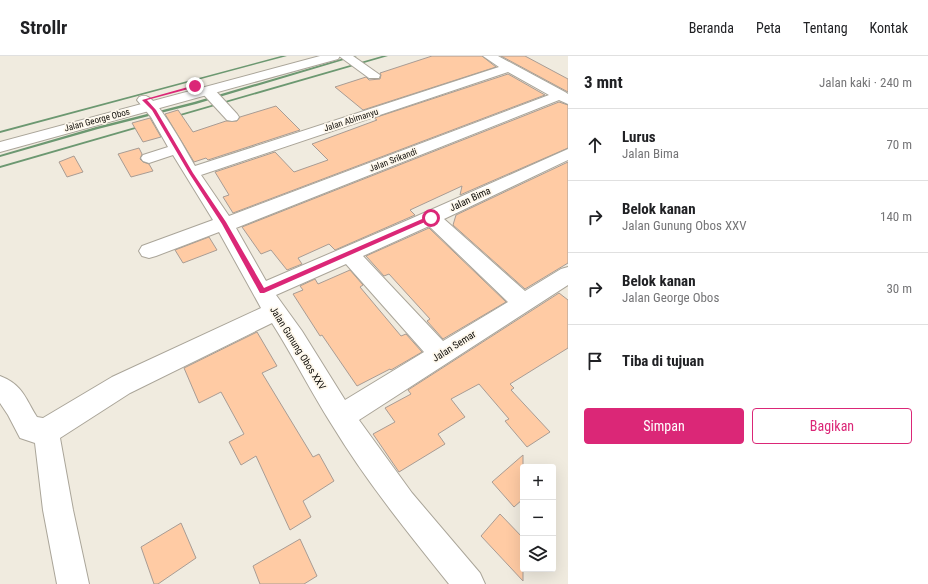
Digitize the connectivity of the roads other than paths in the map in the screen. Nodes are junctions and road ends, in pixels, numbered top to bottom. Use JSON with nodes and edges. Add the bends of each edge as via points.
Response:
{"nodes":[{"id":1,"x":306,"y":56,"type":"edge"},
{"id":2,"x":489,"y":56,"type":"edge"},
{"id":3,"x":344,"y":57,"type":"edge"},
{"id":4,"x":510,"y":67,"type":"junction"},
{"id":5,"x":374,"y":75,"type":"dead end"},
{"id":6,"x":212,"y":95,"type":"junction"},
{"id":7,"x":564,"y":98,"type":"edge"},
{"id":8,"x":151,"y":108,"type":"junction"},
{"id":9,"x":232,"y":117,"type":"dead end"},
{"id":10,"x":0,"y":138,"type":"edge"},
{"id":11,"x":0,"y":147,"type":"edge"},
{"id":12,"x":177,"y":149,"type":"junction"},
{"id":13,"x":568,"y":154,"type":"edge"},
{"id":14,"x":149,"y":158,"type":"dead end"},
{"id":15,"x":191,"y":173,"type":"junction"},
{"id":16,"x":431,"y":218,"type":"junction"},
{"id":17,"x":224,"y":224,"type":"junction"},
{"id":18,"x":149,"y":251,"type":"dead end"},
{"id":19,"x":349,"y":254,"type":"junction"},
{"id":20,"x":568,"y":275,"type":"edge"},
{"id":21,"x":269,"y":301,"type":"junction"},
{"id":22,"x":523,"y":303,"type":"junction"},
{"id":23,"x":441,"y":354,"type":"junction"},
{"id":24,"x":0,"y":388,"type":"edge"},
{"id":25,"x":341,"y":417,"type":"junction"},
{"id":26,"x":44,"y":432,"type":"junction"},
{"id":27,"x":73,"y":584,"type":"edge"},
{"id":28,"x":469,"y":584,"type":"edge"}],
"edges":[{"from":1,"to":8,"type":"street","name":"Jalan George Obos"},
{"from":2,"to":4,"type":"street"},
{"from":3,"to":5,"type":"street"},
{"from":3,"to":6,"type":"street","name":"Jalan George Obos"},
{"from":4,"to":7,"type":"street"},
{"from":4,"to":15,"type":"street","name":"Jalan Abimanyu"},
{"from":6,"to":8,"type":"street","name":"Jalan George Obos"},
{"from":6,"to":9,"type":"street"},
{"from":7,"to":17,"type":"street","name":"Jalan Srikandi"},
{"from":8,"to":10,"type":"street","name":"Jalan George Obos"},
{"from":8,"to":11,"type":"street","name":"Jalan George Obos"},
{"from":8,"to":12,"type":"street","name":"Jalan Gunung Obos XXV"},
{"from":12,"to":14,"type":"street"},
{"from":12,"to":15,"type":"street","name":"Jalan Gunung Obos XXV"},
{"from":13,"to":16,"type":"street","name":"Jalan Bima"},
{"from":15,"to":17,"type":"street","name":"Jalan Gunung Obos XXV"},
{"from":16,"to":19,"type":"street","name":"Jalan Bima"},
{"from":16,"to":22,"type":"street"},
{"from":17,"to":18,"type":"street","name":"Jalan Srikandi"},
{"from":17,"to":21,"type":"street","name":"Jalan Gunung Obos XXV"},
{"from":19,"to":21,"type":"street","name":"Jalan Bima"},
{"from":19,"to":23,"type":"street"},
{"from":20,"to":22,"type":"street","name":"Jalan Semar"},
{"from":21,"to":25,"type":"street","name":"Jalan Gunung Obos XXV"},
{"from":21,"to":26,"type":"street","name":"Jalan Bima"},
{"from":22,"to":23,"type":"street","name":"Jalan Semar"},
{"from":23,"to":25,"type":"street","name":"Jalan Semar"},
{"from":24,"to":26,"type":"street","via":[[13,398],[30,429]]},
{"from":25,"to":28,"type":"street","name":"Jalan Gunung Obos XXV","via":[[402,503]]},
{"from":26,"to":27,"type":"street","via":[[48,442]]}]}
